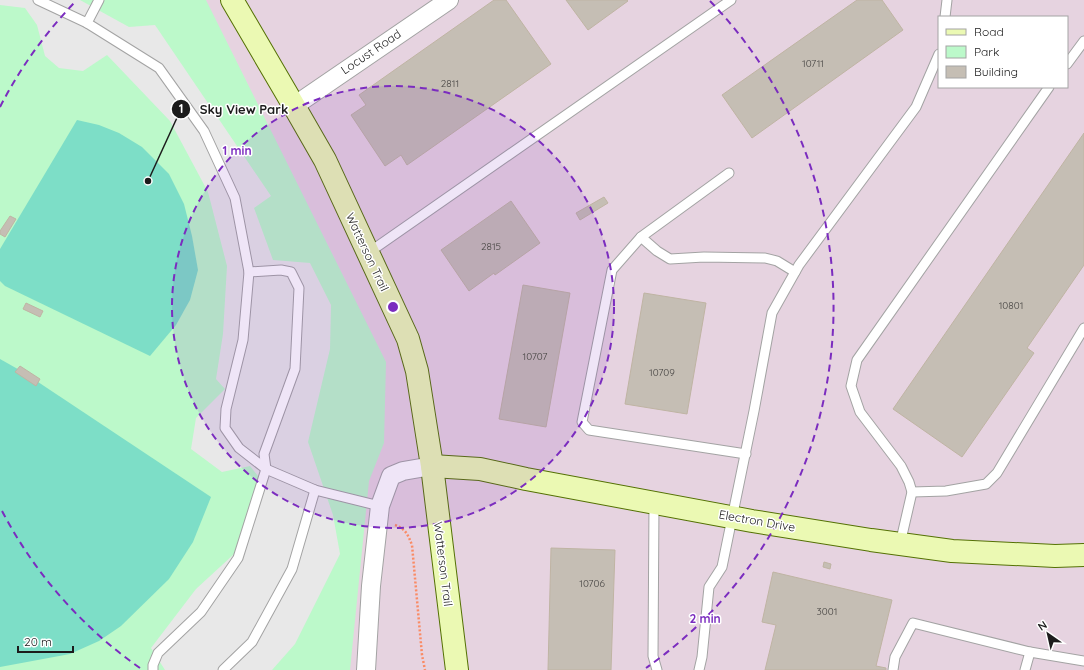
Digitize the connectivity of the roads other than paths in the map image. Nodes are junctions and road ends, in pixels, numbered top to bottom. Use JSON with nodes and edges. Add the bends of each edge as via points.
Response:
{"nodes":[{"id":1,"x":38,"y":0,"type":"edge"},
{"id":2,"x":99,"y":0,"type":"edge"},
{"id":3,"x":232,"y":0,"type":"edge"},
{"id":4,"x":449,"y":0,"type":"edge"},
{"id":5,"x":732,"y":0,"type":"edge"},
{"id":6,"x":947,"y":0,"type":"edge"},
{"id":7,"x":945,"y":16,"type":"edge"},
{"id":8,"x":87,"y":23,"type":"junction"},
{"id":9,"x":1084,"y":42,"type":"edge"},
{"id":10,"x":938,"y":56,"type":"edge"},
{"id":11,"x":1068,"y":63,"type":"edge"},
{"id":12,"x":1048,"y":88,"type":"edge"},
{"id":13,"x":294,"y":106,"type":"junction"},
{"id":14,"x":729,"y":173,"type":"dead end"},
{"id":15,"x":641,"y":237,"type":"junction"},
{"id":16,"x":368,"y":253,"type":"junction"},
{"id":17,"x":249,"y":272,"type":"junction"},
{"id":18,"x":795,"y":272,"type":"junction"},
{"id":19,"x":1084,"y":328,"type":"edge"},
{"id":20,"x":746,"y":454,"type":"junction"},
{"id":21,"x":432,"y":466,"type":"junction"},
{"id":22,"x":266,"y":469,"type":"junction"},
{"id":23,"x":315,"y":490,"type":"junction"},
{"id":24,"x":912,"y":492,"type":"junction"},
{"id":25,"x":654,"y":503,"type":"junction"},
{"id":26,"x":379,"y":514,"type":"junction"},
{"id":27,"x":733,"y":517,"type":"junction"},
{"id":28,"x":900,"y":544,"type":"junction"},
{"id":29,"x":1084,"y":556,"type":"edge"},
{"id":30,"x":1030,"y":652,"type":"junction"},
{"id":31,"x":1084,"y":661,"type":"edge"},
{"id":32,"x":154,"y":670,"type":"edge"},
{"id":33,"x":223,"y":670,"type":"edge"},
{"id":34,"x":366,"y":670,"type":"edge"},
{"id":35,"x":457,"y":670,"type":"edge"},
{"id":36,"x":657,"y":670,"type":"edge"},
{"id":37,"x":699,"y":670,"type":"edge"},
{"id":38,"x":893,"y":670,"type":"edge"},
{"id":39,"x":1024,"y":670,"type":"edge"}],
"edges":[{"from":1,"to":8,"type":"lane"},
{"from":2,"to":8,"type":"lane"},
{"from":3,"to":13,"type":"main road","name":"Watterson Trail"},
{"from":4,"to":13,"type":"street","name":"Locust Road"},
{"from":5,"to":16,"type":"lane"},
{"from":6,"to":7,"type":"lane"},
{"from":8,"to":17,"type":"lane","via":[[159,68],[204,131],[235,198]]},
{"from":9,"to":11,"type":"lane"},
{"from":10,"to":18,"type":"lane","via":[[916,107]]},
{"from":12,"to":24,"type":"lane","via":[[857,360],[851,386],[860,412],[901,466]]},
{"from":13,"to":16,"type":"main road","name":"Watterson Trail","via":[[325,160]]},
{"from":14,"to":15,"type":"lane"},
{"from":15,"to":18,"type":"lane","via":[[670,259],[765,258],[778,261]]},
{"from":15,"to":20,"type":"lane","via":[[612,270],[582,422],[589,430]]},
{"from":16,"to":21,"type":"main road","name":"Watterson Trail","via":[[408,339],[417,371]]},
{"from":17,"to":22,"type":"lane","via":[[243,340],[226,409],[225,428],[239,448]]},
{"from":17,"to":22,"type":"lane","via":[[291,272],[299,288],[295,369],[264,454]]},
{"from":18,"to":20,"type":"lane","via":[[772,313]]},
{"from":19,"to":24,"type":"lane","via":[[997,473],[986,484],[946,491]]},
{"from":20,"to":27,"type":"lane"},
{"from":21,"to":25,"type":"main road","name":"Electron Drive","via":[[480,469]]},
{"from":21,"to":26,"type":"street","via":[[402,471],[391,476]]},
{"from":21,"to":35,"type":"main road","name":"Watterson Trail"},
{"from":22,"to":23,"type":"lane"},
{"from":22,"to":32,"type":"lane","via":[[238,558],[201,612],[158,653],[153,665]]},
{"from":23,"to":26,"type":"lane"},
{"from":23,"to":33,"type":"lane","via":[[292,569],[252,642]]},
{"from":24,"to":28,"type":"lane"},
{"from":25,"to":27,"type":"main road","name":"Electron Drive"},
{"from":25,"to":36,"type":"lane","via":[[653,656]]},
{"from":26,"to":34,"type":"street"},
{"from":27,"to":28,"type":"main road","name":"Electron Drive"},
{"from":27,"to":37,"type":"lane","via":[[722,567],[709,587]]},
{"from":28,"to":29,"type":"main road","name":"Electron Drive","via":[[952,551]]},
{"from":30,"to":31,"type":"lane"},
{"from":30,"to":38,"type":"lane","via":[[913,623],[895,657]]},
{"from":30,"to":39,"type":"lane"}]}
